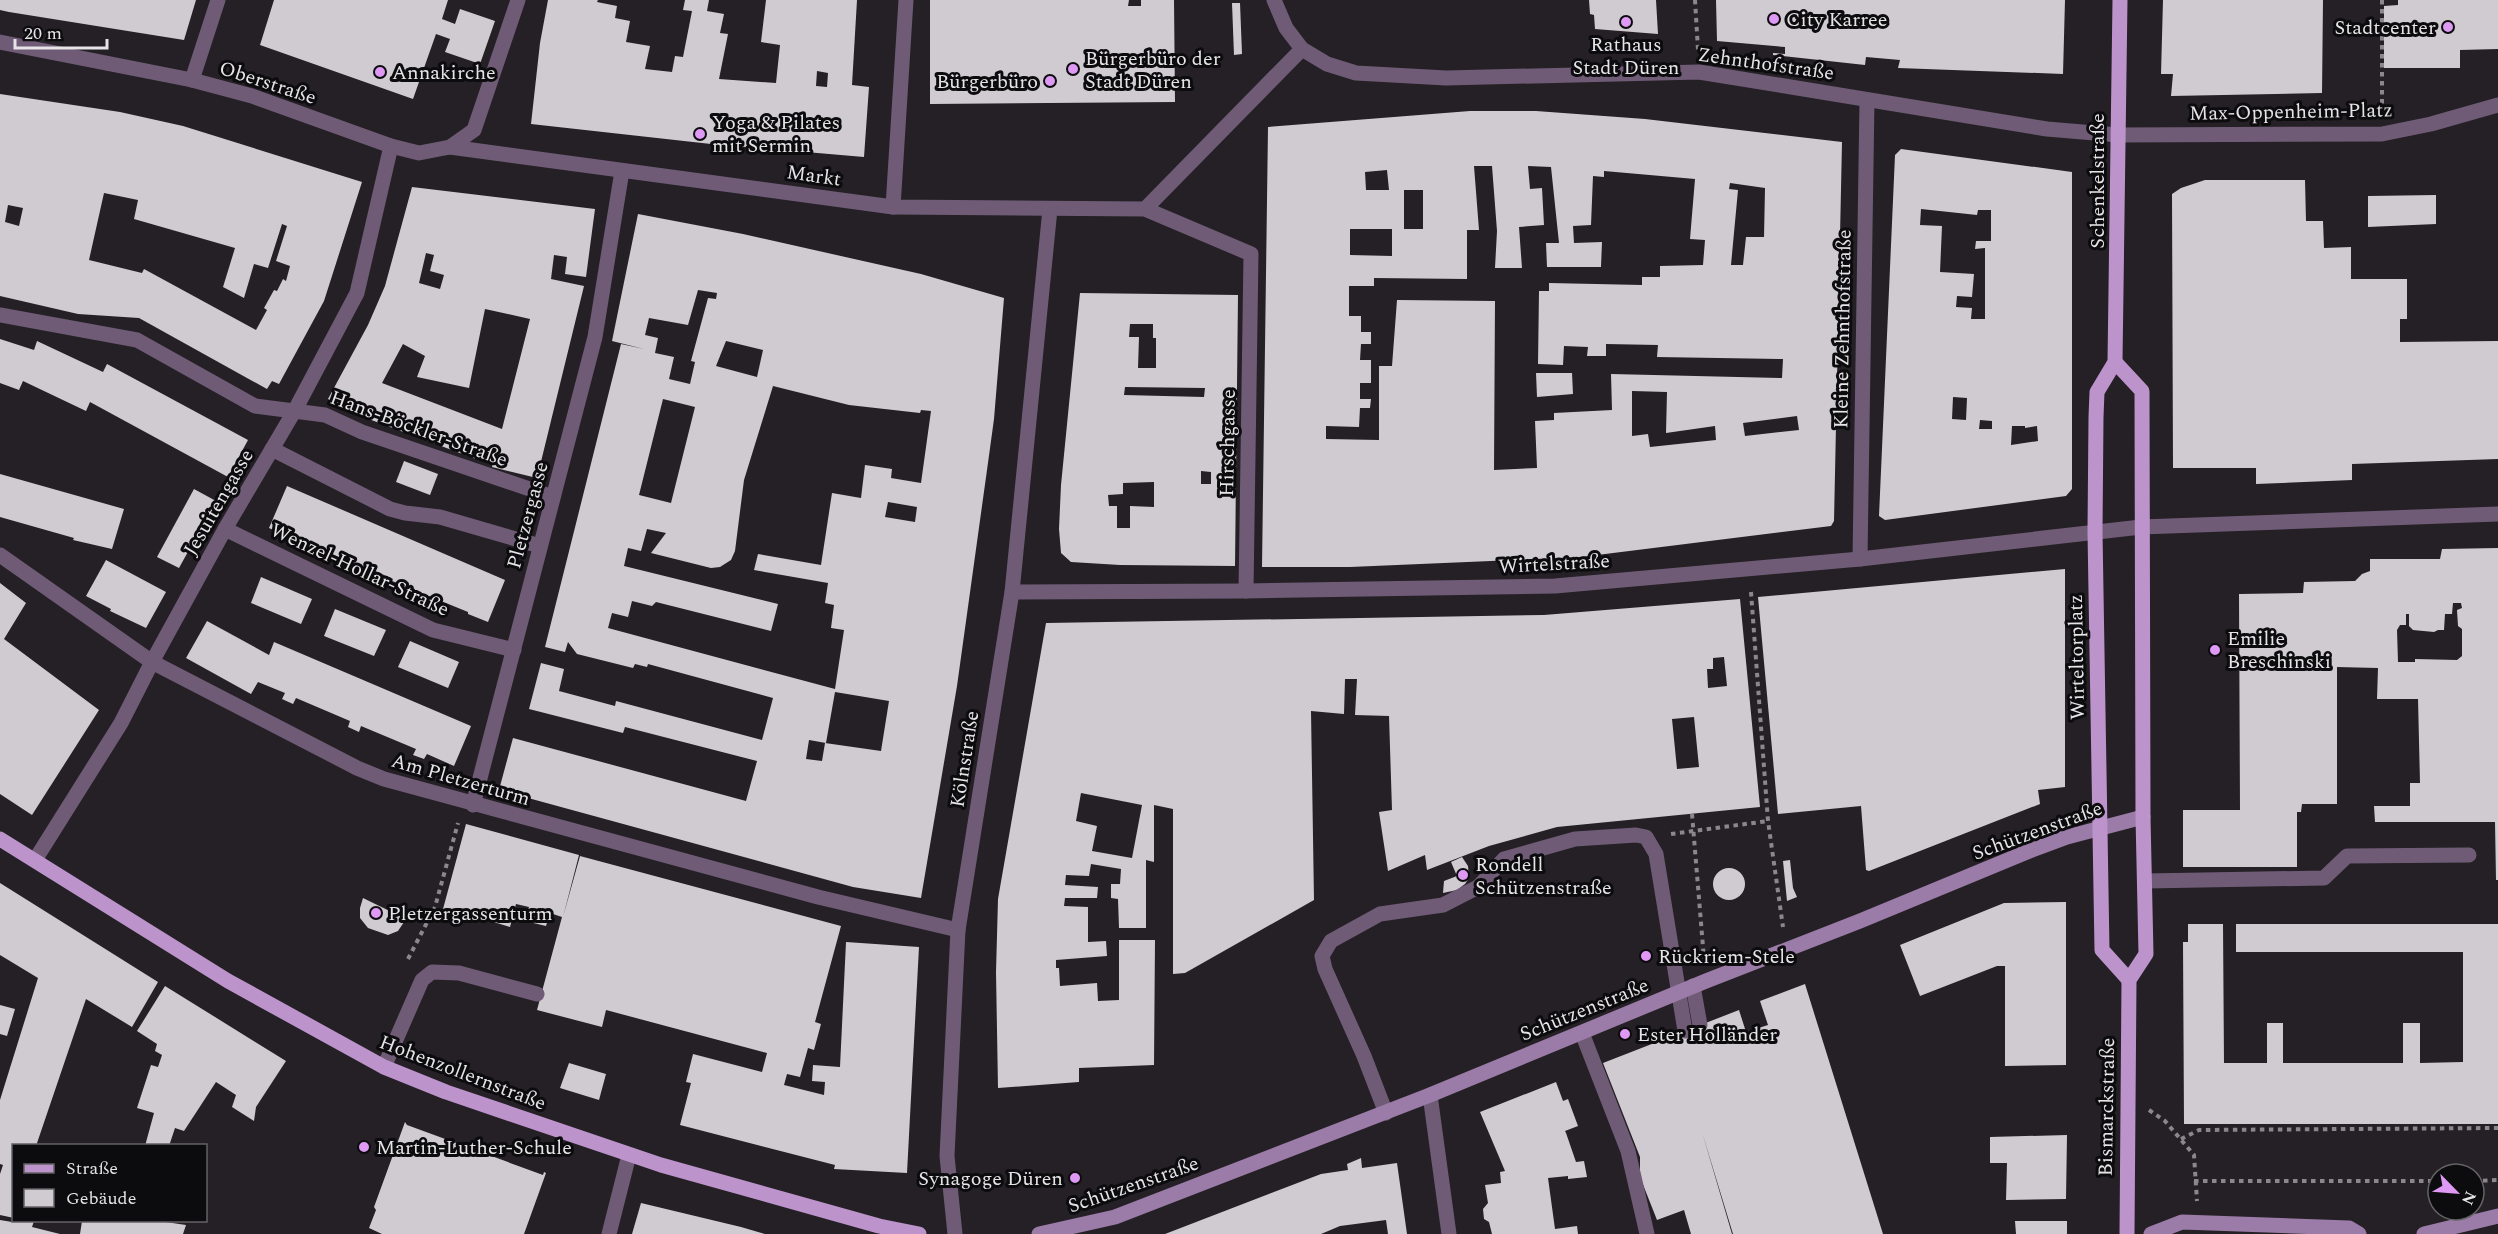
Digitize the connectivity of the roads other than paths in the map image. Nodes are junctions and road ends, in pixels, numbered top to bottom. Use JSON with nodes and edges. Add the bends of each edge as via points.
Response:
{"nodes":[{"id":1,"x":218,"y":0,"type":"edge"},
{"id":2,"x":518,"y":0,"type":"edge"},
{"id":3,"x":906,"y":0,"type":"edge"},
{"id":4,"x":1274,"y":0,"type":"edge"},
{"id":5,"x":2120,"y":0,"type":"edge"},
{"id":6,"x":0,"y":42,"type":"edge"},
{"id":7,"x":1302,"y":50,"type":"junction"},
{"id":8,"x":192,"y":80,"type":"junction"},
{"id":9,"x":1867,"y":100,"type":"junction"},
{"id":10,"x":2498,"y":105,"type":"edge"},
{"id":11,"x":2118,"y":135,"type":"junction"},
{"id":12,"x":391,"y":146,"type":"junction"},
{"id":13,"x":450,"y":147,"type":"junction"},
{"id":14,"x":622,"y":171,"type":"junction"},
{"id":15,"x":893,"y":207,"type":"junction"},
{"id":16,"x":1050,"y":209,"type":"junction"},
{"id":17,"x":1145,"y":209,"type":"junction"},
{"id":18,"x":1250,"y":296,"type":"joint"},
{"id":19,"x":0,"y":315,"type":"edge"},
{"id":20,"x":2115,"y":362,"type":"junction"},
{"id":21,"x":295,"y":410,"type":"junction"},
{"id":22,"x":272,"y":449,"type":"junction"},
{"id":23,"x":553,"y":497,"type":"junction"},
{"id":24,"x":2498,"y":514,"type":"edge"},
{"id":25,"x":2141,"y":527,"type":"junction"},
{"id":26,"x":225,"y":529,"type":"junction"},
{"id":27,"x":2095,"y":532,"type":"junction"},
{"id":28,"x":540,"y":546,"type":"junction"},
{"id":29,"x":0,"y":555,"type":"edge"},
{"id":30,"x":1860,"y":559,"type":"junction"},
{"id":31,"x":1246,"y":591,"type":"junction"},
{"id":32,"x":1012,"y":592,"type":"junction"},
{"id":33,"x":514,"y":650,"type":"junction"},
{"id":34,"x":152,"y":662,"type":"junction"},
{"id":35,"x":468,"y":804,"type":"junction"},
{"id":36,"x":2143,"y":817,"type":"junction"},
{"id":37,"x":2099,"y":827,"type":"junction"},
{"id":38,"x":0,"y":839,"type":"edge"},
{"id":39,"x":2469,"y":855,"type":"dead end"},
{"id":40,"x":35,"y":860,"type":"junction"},
{"id":41,"x":2145,"y":881,"type":"junction"},
{"id":42,"x":958,"y":930,"type":"junction"},
{"id":43,"x":2129,"y":980,"type":"junction"},
{"id":44,"x":1700,"y":983,"type":"junction"},
{"id":45,"x":1677,"y":993,"type":"junction"},
{"id":46,"x":537,"y":994,"type":"dead end"},
{"id":47,"x":1700,"y":1026,"type":"dead end"},
{"id":48,"x":1685,"y":1031,"type":"dead end"},
{"id":49,"x":1582,"y":1032,"type":"junction"},
{"id":50,"x":384,"y":1066,"type":"junction"},
{"id":51,"x":1431,"y":1095,"type":"junction"},
{"id":52,"x":1386,"y":1113,"type":"junction"},
{"id":53,"x":629,"y":1155,"type":"junction"},
{"id":54,"x":2498,"y":1216,"type":"edge"},
{"id":55,"x":609,"y":1234,"type":"edge"},
{"id":56,"x":919,"y":1234,"type":"edge"},
{"id":57,"x":955,"y":1234,"type":"edge"},
{"id":58,"x":1039,"y":1234,"type":"edge"},
{"id":59,"x":1449,"y":1234,"type":"edge"},
{"id":60,"x":1647,"y":1234,"type":"edge"},
{"id":61,"x":2127,"y":1234,"type":"edge"},
{"id":62,"x":2151,"y":1234,"type":"edge"},
{"id":63,"x":2360,"y":1234,"type":"edge"},
{"id":64,"x":2424,"y":1234,"type":"edge"}],
"edges":[{"from":1,"to":8,"type":"street"},
{"from":2,"to":13,"type":"street","via":[[474,130]]},
{"from":3,"to":15,"type":"street"},
{"from":4,"to":7,"type":"street","via":[[1286,28]]},
{"from":5,"to":11,"type":"main road","name":"Schenkelstraße"},
{"from":6,"to":8,"type":"street","name":"Oberstraße"},
{"from":7,"to":9,"type":"street","name":"Zehnthofstraße","via":[[1327,64],[1356,73],[1446,78],[1699,72]]},
{"from":7,"to":17,"type":"street"},
{"from":8,"to":12,"type":"street","name":"Oberstraße","via":[[252,96]]},
{"from":9,"to":11,"type":"street","name":"Zehnthofstraße","via":[[2047,129]]},
{"from":9,"to":30,"type":"street","name":"Kleine Zehnthofstraße"},
{"from":10,"to":11,"type":"street","name":"Max-Oppenheim-Platz","via":[[2382,134]]},
{"from":11,"to":20,"type":"main road","name":"Schenkelstraße"},
{"from":12,"to":13,"type":"street","name":"Oberstraße","via":[[419,153]]},
{"from":12,"to":21,"type":"street","name":"Jesuitengasse","via":[[357,293]]},
{"from":13,"to":14,"type":"street","name":"Markt"},
{"from":14,"to":15,"type":"street","name":"Markt"},
{"from":14,"to":23,"type":"street","name":"Pletzergasse","via":[[595,337]]},
{"from":15,"to":16,"type":"street","name":"Markt"},
{"from":16,"to":17,"type":"street","name":"Markt"},
{"from":16,"to":32,"type":"street","name":"Kölnstraße"},
{"from":17,"to":18,"type":"street","name":"Markt","via":[[1251,254]]},
{"from":18,"to":31,"type":"street","name":"Hirschgasse"},
{"from":19,"to":21,"type":"street","name":"Hans-Böckler-Straße","via":[[137,340],[255,406]]},
{"from":20,"to":25,"type":"main road","via":[[2142,391]]},
{"from":20,"to":27,"type":"main road","via":[[2097,392]]},
{"from":21,"to":22,"type":"street","name":"Jesuitengasse"},
{"from":21,"to":23,"type":"street","name":"Hans-Böckler-Straße","via":[[325,415],[362,432]]},
{"from":22,"to":26,"type":"street","name":"Jesuitengasse"},
{"from":22,"to":28,"type":"street","via":[[390,509],[440,517]]},
{"from":23,"to":28,"type":"street","name":"Pletzergasse"},
{"from":24,"to":25,"type":"street"},
{"from":25,"to":27,"type":"street"},
{"from":25,"to":36,"type":"main road"},
{"from":26,"to":33,"type":"street","name":"Wenzel-Hollar-Straße","via":[[433,630]]},
{"from":26,"to":34,"type":"street","name":"Jesuitengasse"},
{"from":27,"to":30,"type":"street","name":"Wirtelstraße"},
{"from":27,"to":37,"type":"main road","name":"Wirteltorplatz"},
{"from":28,"to":33,"type":"street","name":"Pletzergasse"},
{"from":29,"to":34,"type":"street","name":"Am Pletzerturm"},
{"from":30,"to":31,"type":"street","name":"Wirtelstraße","via":[[1555,586]]},
{"from":31,"to":32,"type":"street","name":"Wirtelstraße"},
{"from":32,"to":42,"type":"street","name":"Kölnstraße"},
{"from":33,"to":35,"type":"street","name":"Pletzergasse"},
{"from":34,"to":35,"type":"street","name":"Am Pletzerturm","via":[[357,768]]},
{"from":34,"to":40,"type":"street","name":"Jesuitengasse","via":[[121,723]]},
{"from":35,"to":42,"type":"street","name":"Am Pletzerturm"},
{"from":36,"to":37,"type":"street","name":"Schützenstraße"},
{"from":36,"to":41,"type":"main road"},
{"from":37,"to":43,"type":"main road","via":[[2102,950]]},
{"from":37,"to":44,"type":"street","name":"Schützenstraße"},
{"from":38,"to":40,"type":"main road","name":"Hohenzollernstraße"},
{"from":39,"to":41,"type":"street","via":[[2347,856],[2324,878]]},
{"from":40,"to":50,"type":"main road","name":"Hohenzollernstraße","via":[[228,981]]},
{"from":41,"to":43,"type":"main road","via":[[2146,954]]},
{"from":42,"to":57,"type":"street","name":"Kölnstraße","via":[[946,1156]]},
{"from":43,"to":61,"type":"main road","name":"Bismarckstraße"},
{"from":44,"to":45,"type":"street","name":"Schützenstraße"},
{"from":44,"to":47,"type":"street"},
{"from":45,"to":48,"type":"street"},
{"from":45,"to":49,"type":"street","name":"Schützenstraße"},
{"from":45,"to":52,"type":"street","via":[[1656,854],[1646,837],[1575,839],[1504,859],[1478,887],[1443,905],[1380,914],[1330,941],[1322,956]]},
{"from":46,"to":50,"type":"street","via":[[459,973],[432,972],[422,980]]},
{"from":49,"to":51,"type":"street","name":"Schützenstraße"},
{"from":49,"to":60,"type":"street","via":[[1628,1151]]},
{"from":50,"to":53,"type":"main road","name":"Hohenzollernstraße","via":[[446,1092]]},
{"from":51,"to":52,"type":"street","name":"Schützenstraße"},
{"from":51,"to":59,"type":"street"},
{"from":52,"to":58,"type":"street","name":"Schützenstraße","via":[[1115,1217]]},
{"from":53,"to":55,"type":"street"},
{"from":53,"to":56,"type":"main road","name":"Hohenzollernstraße"},
{"from":54,"to":64,"type":"street"},
{"from":62,"to":63,"type":"street","via":[[2182,1222],[2349,1228]]}]}
